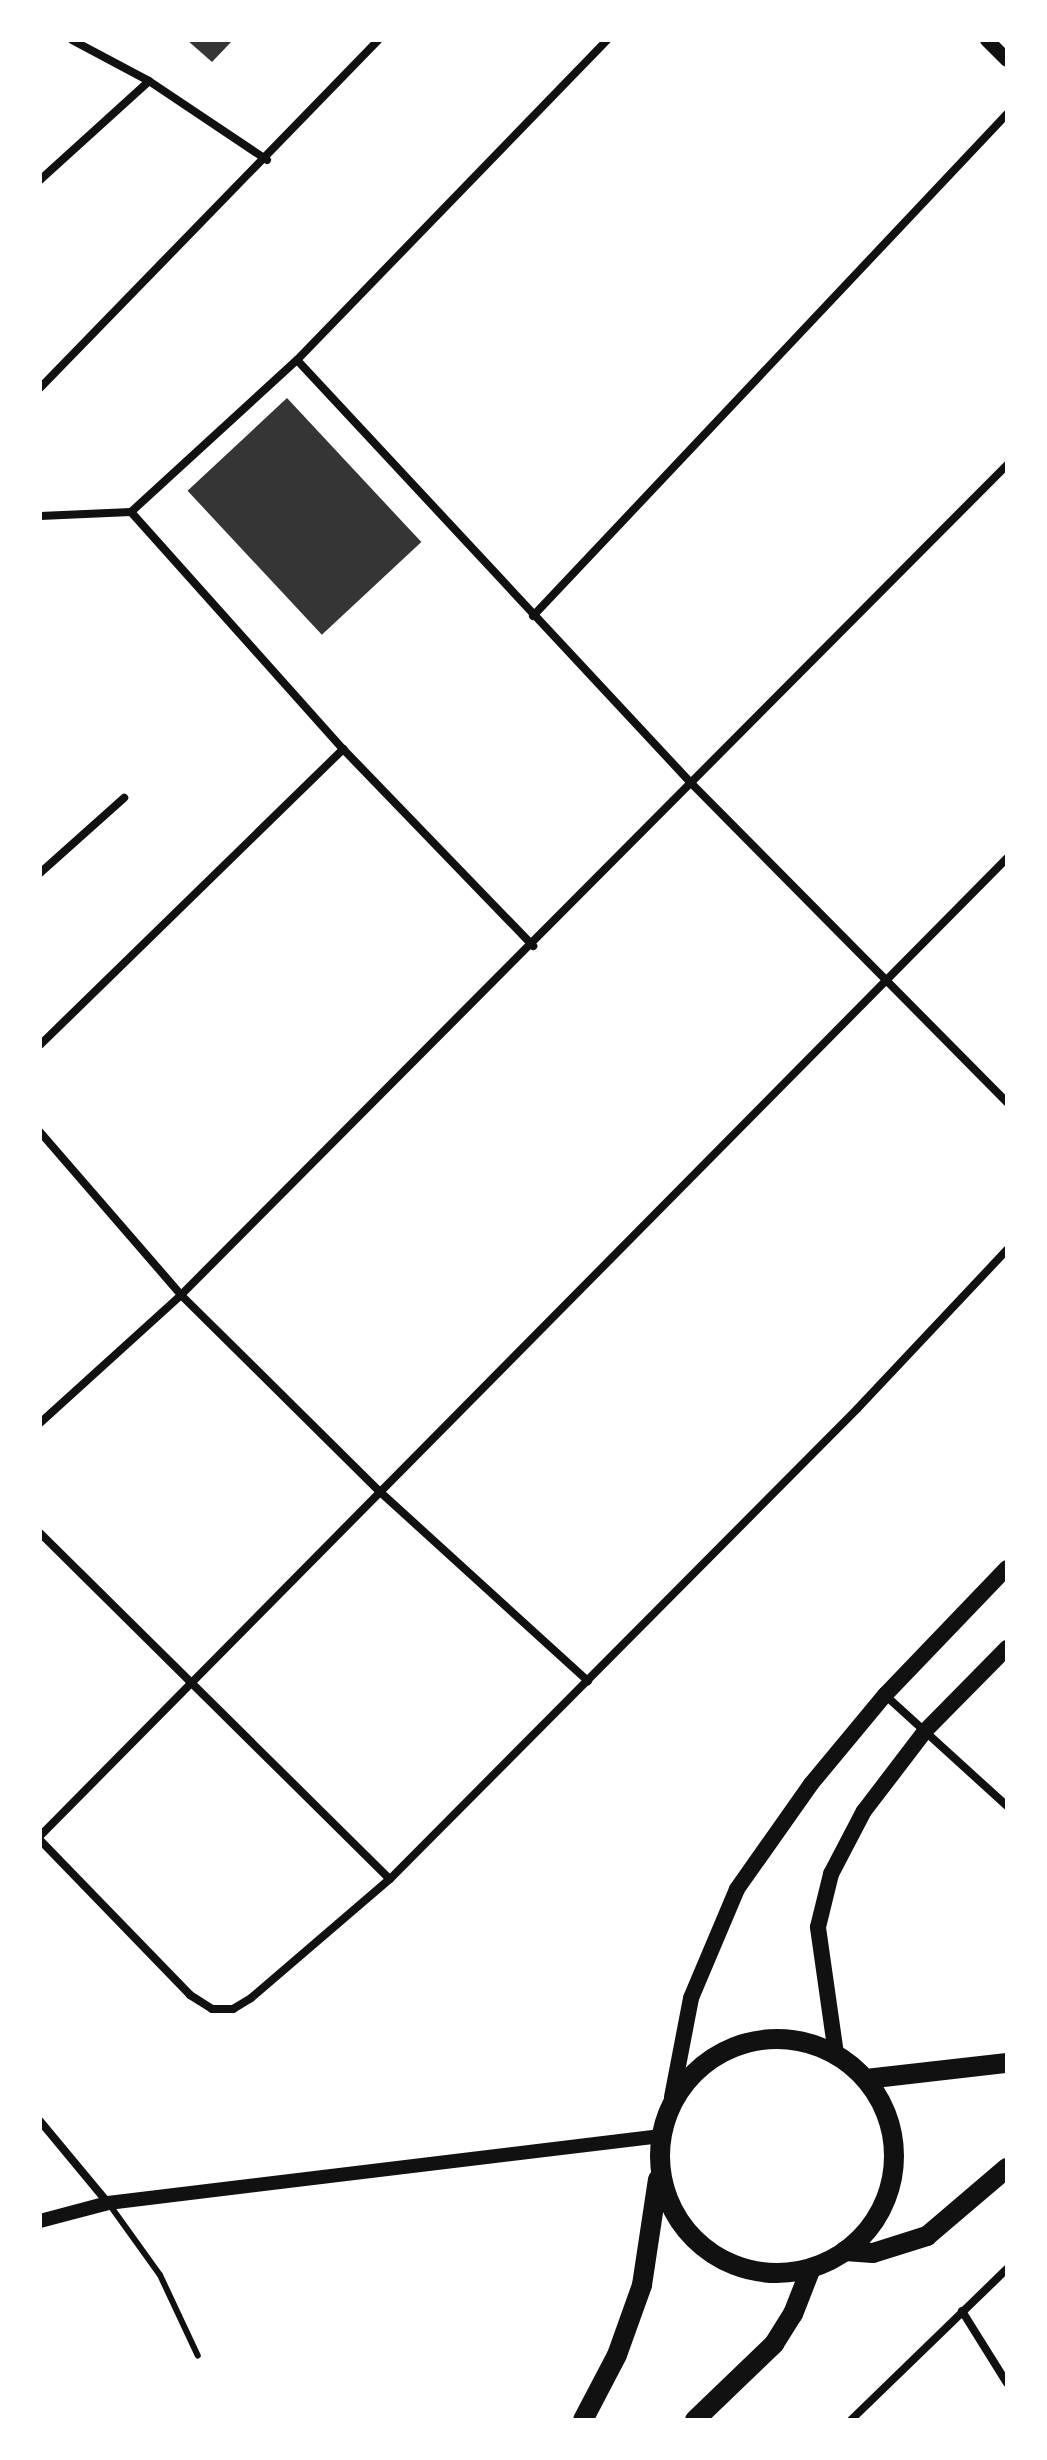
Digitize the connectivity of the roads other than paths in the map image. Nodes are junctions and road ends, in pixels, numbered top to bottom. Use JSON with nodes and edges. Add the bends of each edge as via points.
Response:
{"nodes":[{"id":1,"x":72,"y":40,"type":"edge"},
{"id":2,"x":378,"y":40,"type":"edge"},
{"id":3,"x":607,"y":40,"type":"edge"},
{"id":4,"x":987,"y":40,"type":"edge"},
{"id":5,"x":1007,"y":60,"type":"edge"},
{"id":6,"x":149,"y":81,"type":"junction"},
{"id":7,"x":1007,"y":114,"type":"edge"},
{"id":8,"x":267,"y":160,"type":"junction"},
{"id":9,"x":40,"y":180,"type":"edge"},
{"id":10,"x":297,"y":360,"type":"junction"},
{"id":11,"x":40,"y":388,"type":"edge"},
{"id":12,"x":1007,"y":465,"type":"edge"},
{"id":13,"x":131,"y":512,"type":"junction"},
{"id":14,"x":40,"y":516,"type":"edge"},
{"id":15,"x":533,"y":616,"type":"junction"},
{"id":16,"x":343,"y":749,"type":"junction"},
{"id":17,"x":691,"y":783,"type":"junction"},
{"id":18,"x":124,"y":798,"type":"dead end"},
{"id":19,"x":1007,"y":858,"type":"edge"},
{"id":20,"x":40,"y":873,"type":"edge"},
{"id":21,"x":533,"y":946,"type":"junction"},
{"id":22,"x":886,"y":983,"type":"junction"},
{"id":23,"x":40,"y":1045,"type":"edge"},
{"id":24,"x":1007,"y":1102,"type":"edge"},
{"id":25,"x":40,"y":1132,"type":"edge"},
{"id":26,"x":1007,"y":1250,"type":"edge"},
{"id":27,"x":181,"y":1295,"type":"junction"},
{"id":28,"x":40,"y":1423,"type":"edge"},
{"id":29,"x":378,"y":1490,"type":"junction"},
{"id":30,"x":40,"y":1533,"type":"edge"},
{"id":31,"x":1007,"y":1568,"type":"edge"},
{"id":32,"x":1007,"y":1648,"type":"edge"},
{"id":33,"x":194,"y":1680,"type":"junction"},
{"id":34,"x":588,"y":1681,"type":"junction"},
{"id":35,"x":885,"y":1695,"type":"junction"},
{"id":36,"x":926,"y":1730,"type":"junction"},
{"id":37,"x":1007,"y":1806,"type":"edge"},
{"id":38,"x":40,"y":1838,"type":"edge"},
{"id":39,"x":390,"y":1879,"type":"junction"},
{"id":40,"x":836,"y":2054,"type":"junction"},
{"id":41,"x":1007,"y":2063,"type":"edge"},
{"id":42,"x":866,"y":2079,"type":"junction"},
{"id":43,"x":672,"y":2097,"type":"junction"},
{"id":44,"x":40,"y":2121,"type":"edge"},
{"id":45,"x":661,"y":2136,"type":"junction"},
{"id":46,"x":660,"y":2163,"type":"junction"},
{"id":47,"x":1007,"y":2168,"type":"edge"},
{"id":48,"x":108,"y":2203,"type":"junction"},
{"id":49,"x":40,"y":2221,"type":"edge"},
{"id":50,"x":845,"y":2251,"type":"junction"},
{"id":51,"x":811,"y":2268,"type":"junction"},
{"id":52,"x":1007,"y":2269,"type":"edge"},
{"id":53,"x":962,"y":2311,"type":"junction"},
{"id":54,"x":198,"y":2356,"type":"dead end"},
{"id":55,"x":1007,"y":2383,"type":"edge"},
{"id":56,"x":583,"y":2420,"type":"edge"},
{"id":57,"x":695,"y":2420,"type":"edge"},
{"id":58,"x":851,"y":2420,"type":"edge"}],
"edges":[{"from":1,"to":6,"type":"street"},
{"from":2,"to":8,"type":"street"},
{"from":3,"to":10,"type":"street"},
{"from":4,"to":5,"type":"street"},
{"from":6,"to":8,"type":"street"},
{"from":6,"to":9,"type":"street"},
{"from":7,"to":15,"type":"street"},
{"from":8,"to":11,"type":"street"},
{"from":10,"to":13,"type":"street"},
{"from":10,"to":15,"type":"street"},
{"from":12,"to":17,"type":"street"},
{"from":13,"to":14,"type":"street"},
{"from":13,"to":16,"type":"street"},
{"from":15,"to":17,"type":"street"},
{"from":16,"to":21,"type":"street"},
{"from":16,"to":23,"type":"street"},
{"from":17,"to":21,"type":"street"},
{"from":17,"to":22,"type":"street"},
{"from":18,"to":20,"type":"street"},
{"from":19,"to":22,"type":"street"},
{"from":21,"to":27,"type":"street"},
{"from":22,"to":24,"type":"street"},
{"from":22,"to":29,"type":"street"},
{"from":25,"to":27,"type":"street"},
{"from":26,"to":34,"type":"street"},
{"from":27,"to":28,"type":"street"},
{"from":27,"to":29,"type":"street"},
{"from":29,"to":33,"type":"street"},
{"from":29,"to":34,"type":"street"},
{"from":30,"to":33,"type":"street"},
{"from":31,"to":35,"type":"main road"},
{"from":32,"to":36,"type":"main road"},
{"from":33,"to":38,"type":"street"},
{"from":33,"to":39,"type":"street"},
{"from":34,"to":39,"type":"street"},
{"from":35,"to":36,"type":"street"},
{"from":35,"to":43,"type":"main road","via":[[811,1784],[737,1889],[691,1998]]},
{"from":36,"to":37,"type":"street"},
{"from":36,"to":40,"type":"main road","via":[[864,1811],[831,1874],[818,1927]]},
{"from":38,"to":39,"type":"street","via":[[190,1995],[212,2009],[233,2009],[251,1998]]},
{"from":40,"to":42,"type":"main road"},
{"from":40,"to":43,"type":"main road","via":[[802,2041],[766,2039],[731,2048],[700,2067]]},
{"from":41,"to":42,"type":"main road"},
{"from":42,"to":50,"type":"main road","via":[[889,2125],[894,2150],[890,2189],[873,2224]]},
{"from":43,"to":45,"type":"main road"},
{"from":44,"to":48,"type":"street"},
{"from":45,"to":46,"type":"main road"},
{"from":45,"to":48,"type":"street"},
{"from":46,"to":51,"type":"main road","via":[[667,2197],[684,2227],[710,2252],[741,2267],[776,2272]]},
{"from":46,"to":56,"type":"main road","via":[[642,2285],[617,2355]]},
{"from":47,"to":50,"type":"main road","via":[[927,2236],[873,2253]]},
{"from":48,"to":49,"type":"street"},
{"from":48,"to":54,"type":"lane","via":[[160,2275]]},
{"from":50,"to":51,"type":"main road"},
{"from":51,"to":57,"type":"main road","via":[[774,2344]]},
{"from":52,"to":53,"type":"street"},
{"from":53,"to":55,"type":"street"},
{"from":53,"to":58,"type":"street"}]}
